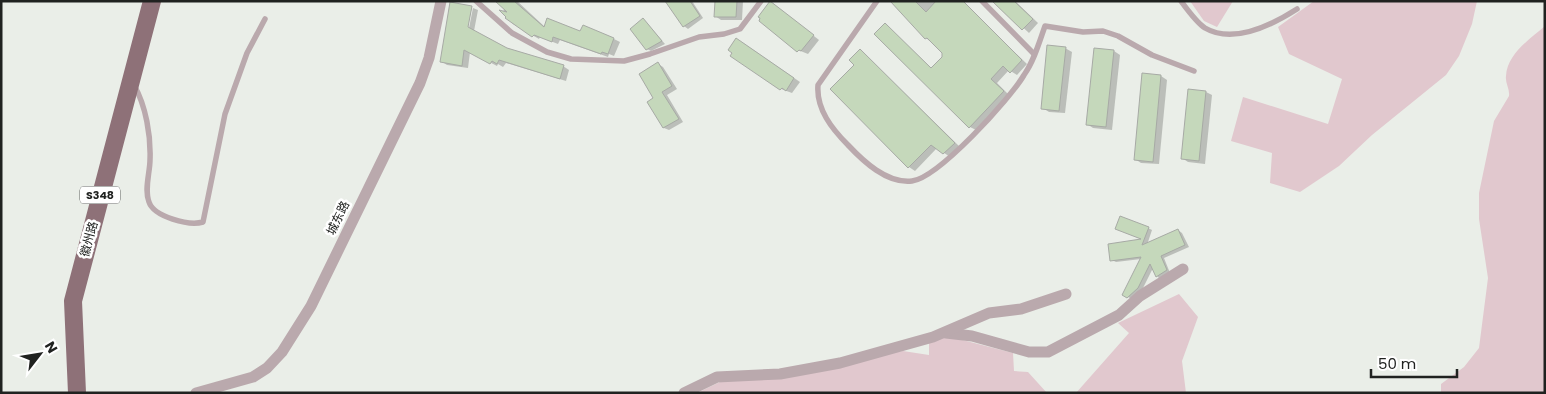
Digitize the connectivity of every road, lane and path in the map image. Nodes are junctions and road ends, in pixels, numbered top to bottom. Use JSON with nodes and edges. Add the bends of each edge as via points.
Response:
{"nodes":[{"id":1,"x":152,"y":1,"type":"edge"},
{"id":2,"x":441,"y":1,"type":"edge"},
{"id":3,"x":476,"y":1,"type":"edge"},
{"id":4,"x":761,"y":1,"type":"edge"},
{"id":5,"x":877,"y":1,"type":"edge"},
{"id":6,"x":982,"y":1,"type":"edge"},
{"id":7,"x":1181,"y":1,"type":"edge"},
{"id":8,"x":1297,"y":9,"type":"dead end"},
{"id":9,"x":265,"y":19,"type":"dead end"},
{"id":10,"x":1034,"y":54,"type":"junction"},
{"id":11,"x":1194,"y":71,"type":"dead end"},
{"id":12,"x":131,"y":79,"type":"junction"},
{"id":13,"x":1183,"y":269,"type":"dead end"},
{"id":14,"x":1066,"y":294,"type":"dead end"},
{"id":15,"x":942,"y":333,"type":"junction"},
{"id":16,"x":77,"y":393,"type":"edge"},
{"id":17,"x":196,"y":393,"type":"edge"},
{"id":18,"x":684,"y":393,"type":"edge"}],
"edges":[{"from":1,"to":12,"type":"main road","name":"徽州路","number":"S348"},
{"from":2,"to":17,"type":"street","name":"城东路","via":[[429,58],[420,83],[311,306],[282,352],[267,368],[254,376]]},
{"from":3,"to":4,"type":"lane","via":[[512,33],[547,52],[571,59],[624,61],[699,37],[740,29]]},
{"from":5,"to":10,"type":"lane","via":[[818,85],[818,91],[825,116],[841,138],[858,155],[888,176],[911,182],[927,176],[997,111],[1024,75]]},
{"from":6,"to":10,"type":"lane"},
{"from":7,"to":8,"type":"lane","via":[[1204,27],[1225,34],[1246,33],[1265,27]]},
{"from":9,"to":12,"type":"lane","via":[[247,52],[224,114],[205,219],[200,223],[164,217],[150,205],[150,158],[144,112]]},
{"from":10,"to":11,"type":"lane","via":[[1045,26],[1083,32],[1103,31]]},
{"from":12,"to":16,"type":"main road","name":"徽州路","number":"S348","via":[[73,301]]},
{"from":13,"to":15,"type":"street","via":[[1140,296],[1119,315],[1048,352],[1029,352],[972,336]]},
{"from":14,"to":15,"type":"street","via":[[1021,309],[989,313]]},
{"from":15,"to":18,"type":"street","via":[[849,361],[810,369],[766,375],[718,376]]}]}
